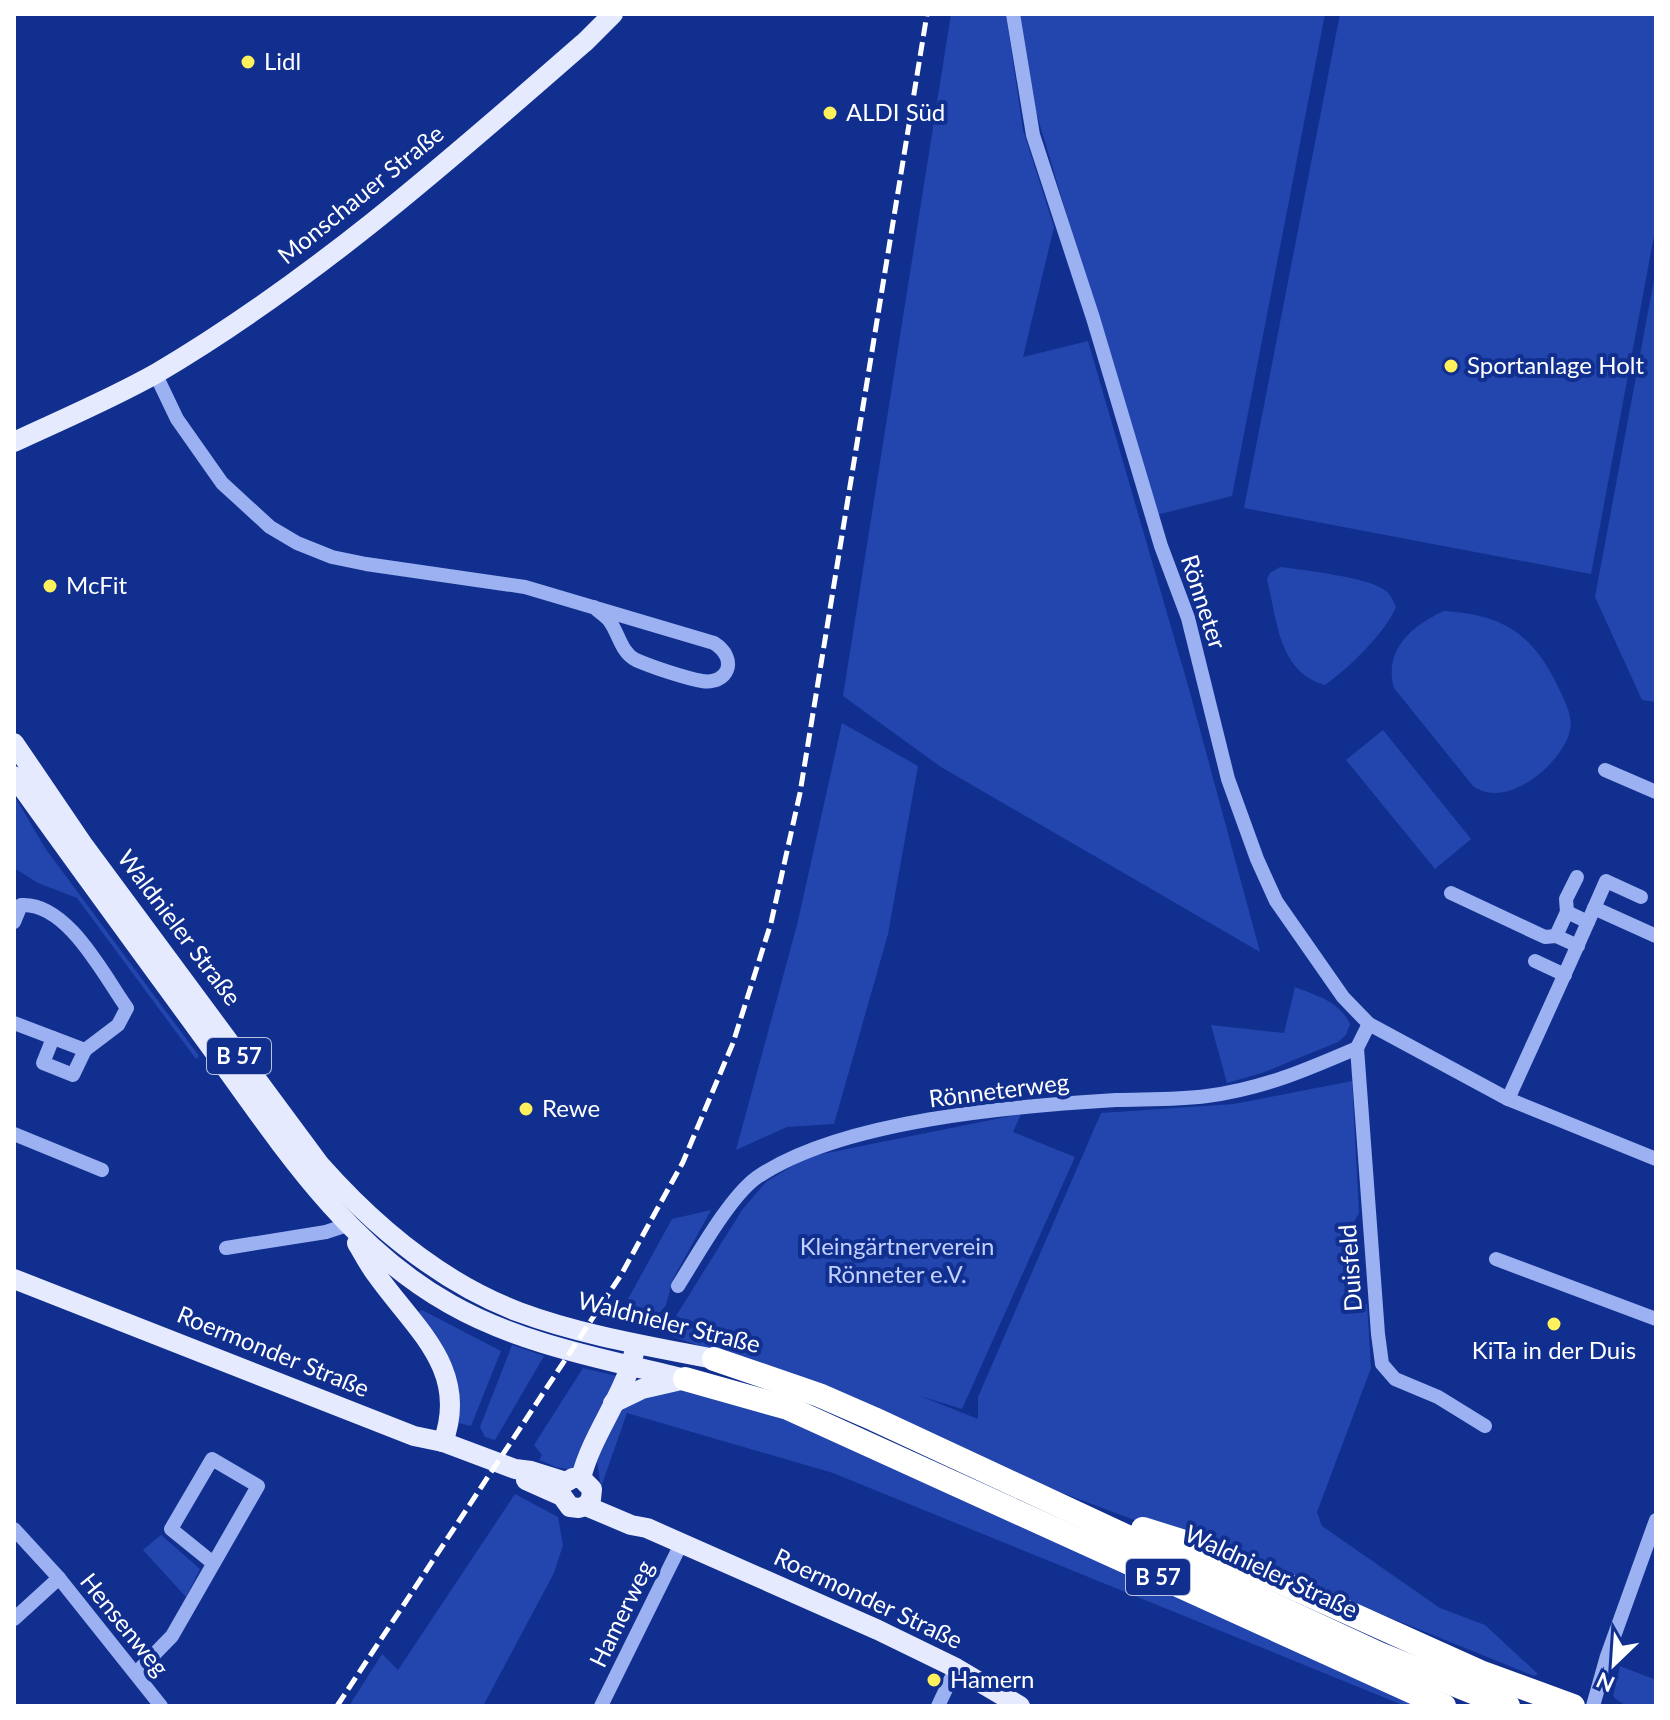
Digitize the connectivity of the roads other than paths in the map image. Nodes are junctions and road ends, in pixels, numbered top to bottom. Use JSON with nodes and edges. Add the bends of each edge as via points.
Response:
{"nodes":[{"id":1,"x":613,"y":14,"type":"edge"},
{"id":2,"x":625,"y":14,"type":"edge"},
{"id":3,"x":1013,"y":14,"type":"edge"},
{"id":4,"x":586,"y":41,"type":"junction"},
{"id":5,"x":155,"y":373,"type":"junction"},
{"id":6,"x":14,"y":442,"type":"edge"},
{"id":7,"x":594,"y":607,"type":"junction"},
{"id":8,"x":14,"y":743,"type":"edge"},
{"id":9,"x":1605,"y":770,"type":"dead end"},
{"id":10,"x":14,"y":776,"type":"edge"},
{"id":11,"x":1656,"y":792,"type":"edge"},
{"id":12,"x":1577,"y":877,"type":"dead end"},
{"id":13,"x":1451,"y":893,"type":"dead end"},
{"id":14,"x":1641,"y":897,"type":"dead end"},
{"id":15,"x":1567,"y":912,"type":"junction"},
{"id":16,"x":1591,"y":915,"type":"junction"},
{"id":17,"x":14,"y":922,"type":"edge"},
{"id":18,"x":1556,"y":936,"type":"junction"},
{"id":19,"x":1656,"y":936,"type":"edge"},
{"id":20,"x":1578,"y":946,"type":"junction"},
{"id":21,"x":1535,"y":961,"type":"dead end"},
{"id":22,"x":1565,"y":975,"type":"junction"},
{"id":23,"x":14,"y":1023,"type":"edge"},
{"id":24,"x":1369,"y":1024,"type":"junction"},
{"id":25,"x":53,"y":1038,"type":"junction"},
{"id":26,"x":1357,"y":1048,"type":"junction"},
{"id":27,"x":85,"y":1050,"type":"junction"},
{"id":28,"x":1508,"y":1099,"type":"junction"},
{"id":29,"x":14,"y":1134,"type":"edge"},
{"id":30,"x":1656,"y":1159,"type":"edge"},
{"id":31,"x":102,"y":1170,"type":"dead end"},
{"id":32,"x":347,"y":1225,"type":"junction"},
{"id":33,"x":226,"y":1248,"type":"dead end"},
{"id":34,"x":1496,"y":1259,"type":"dead end"},
{"id":35,"x":14,"y":1279,"type":"edge"},
{"id":36,"x":678,"y":1286,"type":"dead end"},
{"id":37,"x":1656,"y":1319,"type":"edge"},
{"id":38,"x":636,"y":1343,"type":"junction"},
{"id":39,"x":714,"y":1359,"type":"joint"},
{"id":40,"x":631,"y":1366,"type":"junction"},
{"id":41,"x":685,"y":1379,"type":"junction"},
{"id":42,"x":613,"y":1403,"type":"junction"},
{"id":43,"x":1485,"y":1426,"type":"dead end"},
{"id":44,"x":443,"y":1442,"type":"junction"},
{"id":45,"x":577,"y":1491,"type":"junction"},
{"id":46,"x":1064,"y":1506,"type":"junction"},
{"id":47,"x":1656,"y":1520,"type":"edge"},
{"id":48,"x":14,"y":1529,"type":"edge"},
{"id":49,"x":682,"y":1542,"type":"junction"},
{"id":50,"x":213,"y":1563,"type":"junction"},
{"id":51,"x":59,"y":1578,"type":"junction"},
{"id":52,"x":14,"y":1619,"type":"edge"},
{"id":53,"x":956,"y":1668,"type":"junction"},
{"id":54,"x":136,"y":1673,"type":"junction"},
{"id":55,"x":155,"y":1704,"type":"edge"},
{"id":56,"x":601,"y":1706,"type":"edge"},
{"id":57,"x":938,"y":1706,"type":"edge"},
{"id":58,"x":1020,"y":1706,"type":"edge"},
{"id":59,"x":1444,"y":1706,"type":"edge"},
{"id":60,"x":1508,"y":1706,"type":"edge"},
{"id":61,"x":1573,"y":1706,"type":"edge"},
{"id":62,"x":1593,"y":1706,"type":"edge"}],
"edges":[{"from":1,"to":4,"type":"main road","name":"Monschauer Straße"},
{"from":2,"to":4,"type":"main road","name":"Monschauer Straße"},
{"from":3,"to":24,"type":"street","name":"Rönneter","via":[[1033,135],[1188,618],[1228,779],[1276,901],[1343,997]]},
{"from":4,"to":5,"type":"main road","name":"Monschauer Straße","via":[[381,216],[280,293]]},
{"from":5,"to":6,"type":"main road","name":"Monschauer Straße"},
{"from":5,"to":7,"type":"street","via":[[177,419],[222,483],[270,527],[297,543],[332,557],[525,587]]},
{"from":7,"to":7,"type":"street","via":[[714,643],[725,650],[726,672],[704,681],[634,659]]},
{"from":8,"to":38,"type":"main road","name":"Waldnieler Straße","number":"B 57","via":[[93,859],[352,1201],[417,1256],[473,1291],[518,1312]]},
{"from":9,"to":11,"type":"street"},
{"from":10,"to":32,"type":"main road","name":"Waldnieler Straße","number":"B 57"},
{"from":12,"to":15,"type":"street","via":[[1566,899]]},
{"from":13,"to":18,"type":"street","via":[[1545,937]]},
{"from":14,"to":16,"type":"street","via":[[1606,881]]},
{"from":15,"to":16,"type":"street"},
{"from":15,"to":18,"type":"street"},
{"from":16,"to":19,"type":"street"},
{"from":16,"to":20,"type":"street"},
{"from":17,"to":27,"type":"street","via":[[21,905],[59,916],[127,1008],[118,1025]]},
{"from":18,"to":20,"type":"street"},
{"from":20,"to":22,"type":"street"},
{"from":21,"to":22,"type":"street"},
{"from":22,"to":28,"type":"street"},
{"from":23,"to":25,"type":"street"},
{"from":24,"to":26,"type":"street"},
{"from":24,"to":28,"type":"street","name":"Rönneter"},
{"from":25,"to":27,"type":"street"},
{"from":25,"to":27,"type":"street","via":[[43,1063],[73,1075]]},
{"from":26,"to":36,"type":"street","name":"Rönneterweg","via":[[1272,1083],[1205,1096],[1030,1106],[911,1124],[831,1143],[753,1180]]},
{"from":26,"to":43,"type":"street","name":"Duisfeld","via":[[1382,1364],[1395,1379]]},
{"from":28,"to":30,"type":"street","name":"Rönneter"},
{"from":29,"to":31,"type":"street"},
{"from":32,"to":33,"type":"street"},
{"from":32,"to":40,"type":"main road","name":"Waldnieler Straße","number":"B 57","via":[[448,1304],[500,1329]]},
{"from":32,"to":44,"type":"main road","via":[[447,1373],[451,1419]]},
{"from":34,"to":37,"type":"street"},
{"from":35,"to":44,"type":"main road","name":"Roermonder Straße","via":[[414,1436]]},
{"from":38,"to":39,"type":"main road","name":"Waldnieler Straße","number":"B 57"},
{"from":38,"to":40,"type":"main road"},
{"from":39,"to":46,"type":"highway","name":"Waldnieler Straße","number":"B 57","via":[[819,1395]]},
{"from":40,"to":41,"type":"main road","name":"Waldnieler Straße","number":"B 57"},
{"from":40,"to":42,"type":"main road"},
{"from":41,"to":42,"type":"main road","via":[[642,1389]]},
{"from":41,"to":59,"type":"highway","name":"Waldnieler Straße","number":"B 57","via":[[788,1408]]},
{"from":42,"to":45,"type":"main road","via":[[586,1458]]},
{"from":44,"to":45,"type":"main road","name":"Roermonder Straße","via":[[515,1469],[526,1480]]},
{"from":45,"to":49,"type":"main road","name":"Roermonder Straße","via":[[613,1504],[647,1528]]},
{"from":46,"to":60,"type":"highway","name":"Waldnieler Straße","number":"B 57","via":[[1379,1654]]},
{"from":46,"to":61,"type":"highway","via":[[1207,1549],[1480,1672]]},
{"from":47,"to":62,"type":"street"},
{"from":48,"to":51,"type":"street","name":"Hensenweg"},
{"from":49,"to":53,"type":"main road","name":"Roermonder Straße"},
{"from":49,"to":56,"type":"street","name":"Hamerweg"},
{"from":50,"to":50,"type":"street","via":[[258,1486],[212,1459],[171,1529]]},
{"from":50,"to":54,"type":"street","via":[[172,1636]]},
{"from":51,"to":52,"type":"street","name":"Hensenweg"},
{"from":51,"to":54,"type":"street","name":"Hensenweg"},
{"from":53,"to":57,"type":"street"},
{"from":53,"to":58,"type":"main road","name":"Roermonder Straße"},
{"from":54,"to":55,"type":"street","name":"Hensenweg"}]}
